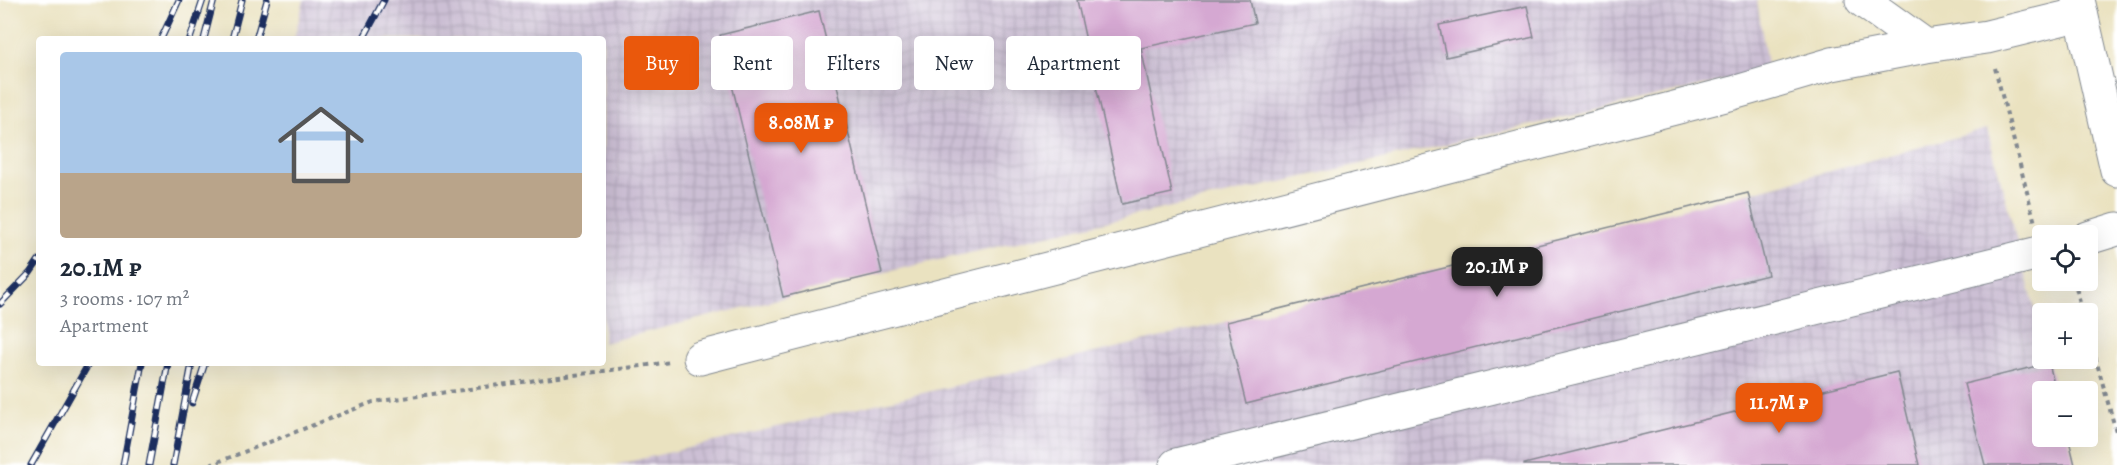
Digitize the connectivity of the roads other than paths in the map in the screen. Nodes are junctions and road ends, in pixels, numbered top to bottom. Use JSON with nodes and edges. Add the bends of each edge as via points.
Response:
{"nodes":[{"id":1,"x":1862,"y":0,"type":"edge"},
{"id":2,"x":2079,"y":7,"type":"edge"},
{"id":3,"x":1926,"y":46,"type":"junction"},
{"id":4,"x":2117,"y":170,"type":"edge"},
{"id":5,"x":2117,"y":229,"type":"edge"},
{"id":6,"x":2098,"y":235,"type":"edge"},
{"id":7,"x":2032,"y":255,"type":"edge"},
{"id":8,"x":700,"y":358,"type":"road end"},
{"id":9,"x":1176,"y":465,"type":"edge"}],
"edges":[{"from":1,"to":3,"type":"main road"},
{"from":2,"to":3,"type":"main road","via":[[1987,37]]},
{"from":2,"to":4,"type":"main road"},
{"from":3,"to":8,"type":"main road","via":[[1832,64],[1733,93]]},
{"from":5,"to":6,"type":"main road"},
{"from":7,"to":9,"type":"main road"}]}
